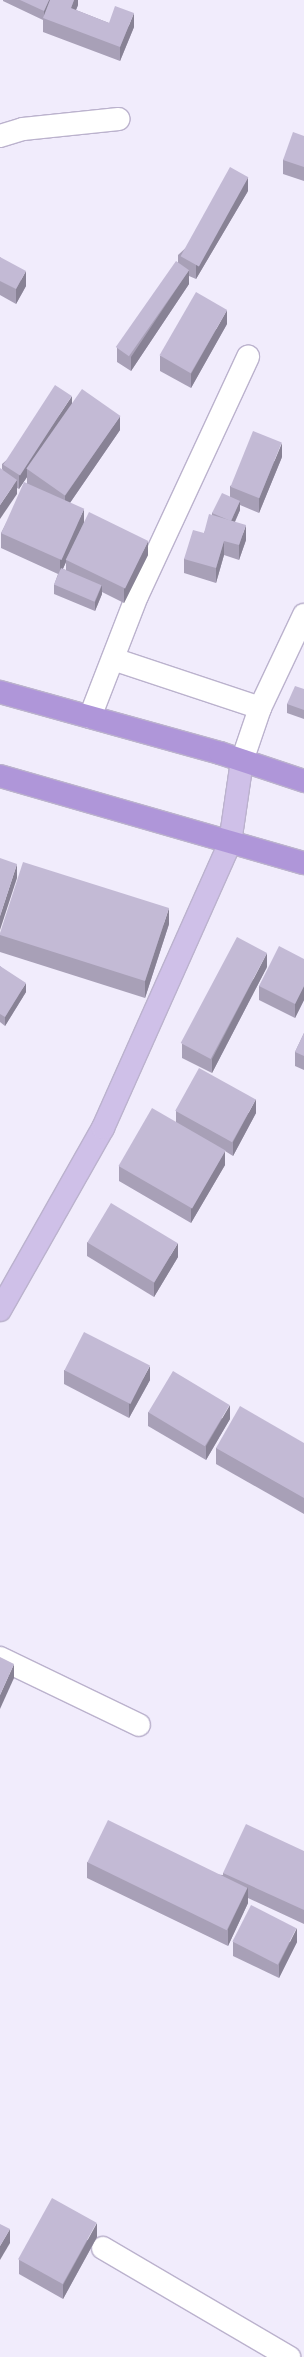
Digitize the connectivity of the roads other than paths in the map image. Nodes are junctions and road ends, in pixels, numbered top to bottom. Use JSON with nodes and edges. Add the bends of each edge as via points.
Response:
{"nodes":[{"id":1,"x":118,"y":119,"type":"dead end"},
{"id":2,"x":0,"y":136,"type":"edge"},
{"id":3,"x":248,"y":357,"type":"dead end"},
{"id":4,"x":304,"y":616,"type":"edge"},
{"id":5,"x":113,"y":659,"type":"junction"},
{"id":6,"x":0,"y":692,"type":"edge"},
{"id":7,"x":260,"y":708,"type":"junction"},
{"id":8,"x":90,"y":717,"type":"junction"},
{"id":9,"x":242,"y":761,"type":"junction"},
{"id":10,"x":0,"y":776,"type":"edge"},
{"id":11,"x":304,"y":781,"type":"edge"},
{"id":12,"x":230,"y":843,"type":"junction"},
{"id":13,"x":304,"y":863,"type":"edge"},
{"id":14,"x":0,"y":1310,"type":"edge"},
{"id":15,"x":0,"y":1658,"type":"edge"},
{"id":16,"x":139,"y":1725,"type":"dead end"},
{"id":17,"x":103,"y":2248,"type":"dead end"},
{"id":18,"x":289,"y":2357,"type":"edge"}],
"edges":[{"from":1,"to":2,"type":"street","via":[[23,128]]},
{"from":3,"to":5,"type":"street","via":[[138,596]]},
{"from":4,"to":7,"type":"street"},
{"from":5,"to":7,"type":"street"},
{"from":5,"to":8,"type":"street"},
{"from":6,"to":8,"type":"highway"},
{"from":7,"to":9,"type":"street"},
{"from":8,"to":9,"type":"highway"},
{"from":9,"to":11,"type":"highway"},
{"from":9,"to":12,"type":"main road"},
{"from":10,"to":12,"type":"highway"},
{"from":12,"to":13,"type":"highway"},
{"from":12,"to":14,"type":"main road","via":[[103,1128]]},
{"from":15,"to":16,"type":"street"},
{"from":17,"to":18,"type":"street"}]}
